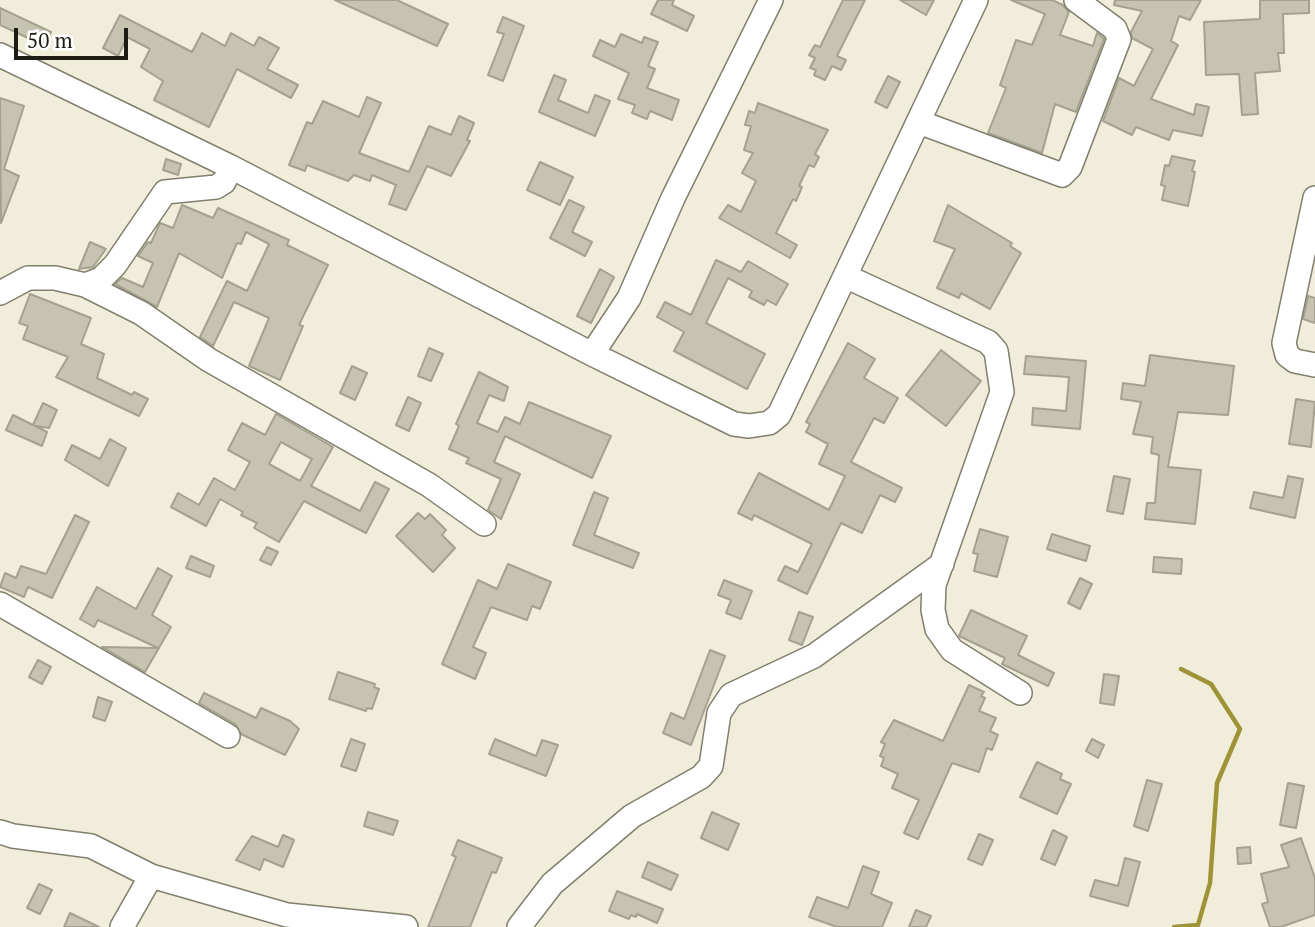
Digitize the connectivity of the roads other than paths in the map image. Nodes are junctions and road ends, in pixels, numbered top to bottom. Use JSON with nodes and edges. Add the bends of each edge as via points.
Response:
{"nodes":[{"id":1,"x":771,"y":0,"type":"edge"},
{"id":2,"x":976,"y":0,"type":"edge"},
{"id":3,"x":1076,"y":0,"type":"edge"},
{"id":4,"x":0,"y":55,"type":"edge"},
{"id":5,"x":919,"y":122,"type":"junction"},
{"id":6,"x":231,"y":167,"type":"junction"},
{"id":7,"x":1315,"y":198,"type":"edge"},
{"id":8,"x":845,"y":276,"type":"junction"},
{"id":9,"x":85,"y":285,"type":"junction"},
{"id":10,"x":0,"y":293,"type":"edge"},
{"id":11,"x":592,"y":354,"type":"junction"},
{"id":12,"x":1315,"y":365,"type":"edge"},
{"id":13,"x":484,"y":524,"type":"dead end"},
{"id":14,"x":942,"y":564,"type":"junction"},
{"id":15,"x":0,"y":604,"type":"edge"},
{"id":16,"x":1020,"y":693,"type":"dead end"},
{"id":17,"x":228,"y":736,"type":"dead end"},
{"id":18,"x":0,"y":832,"type":"edge"},
{"id":19,"x":152,"y":876,"type":"junction"},
{"id":20,"x":122,"y":927,"type":"edge"},
{"id":21,"x":406,"y":927,"type":"edge"},
{"id":22,"x":519,"y":927,"type":"edge"}],
"edges":[{"from":1,"to":11,"type":"street","via":[[629,298]]},
{"from":2,"to":5,"type":"street"},
{"from":3,"to":5,"type":"street","via":[[1115,29],[1119,39],[1070,167],[1062,175]]},
{"from":4,"to":6,"type":"street"},
{"from":5,"to":8,"type":"street"},
{"from":6,"to":9,"type":"street","via":[[216,187],[165,192],[115,265],[101,279]]},
{"from":6,"to":11,"type":"street"},
{"from":7,"to":12,"type":"street","via":[[1284,343],[1287,355],[1295,361]]},
{"from":8,"to":11,"type":"street","via":[[779,415],[769,423],[734,424]]},
{"from":8,"to":14,"type":"street","via":[[988,342],[996,351],[1002,392]]},
{"from":9,"to":10,"type":"street","via":[[29,278]]},
{"from":9,"to":13,"type":"street","via":[[141,313],[209,360],[429,485]]},
{"from":14,"to":16,"type":"street","via":[[934,585],[937,629],[952,650]]},
{"from":14,"to":22,"type":"street","via":[[814,656],[731,695],[719,713],[711,766],[701,777],[632,816],[552,884]]},
{"from":15,"to":17,"type":"street"},
{"from":18,"to":19,"type":"street","via":[[91,846]]},
{"from":19,"to":20,"type":"street"},
{"from":19,"to":21,"type":"street","via":[[287,915]]}]}
